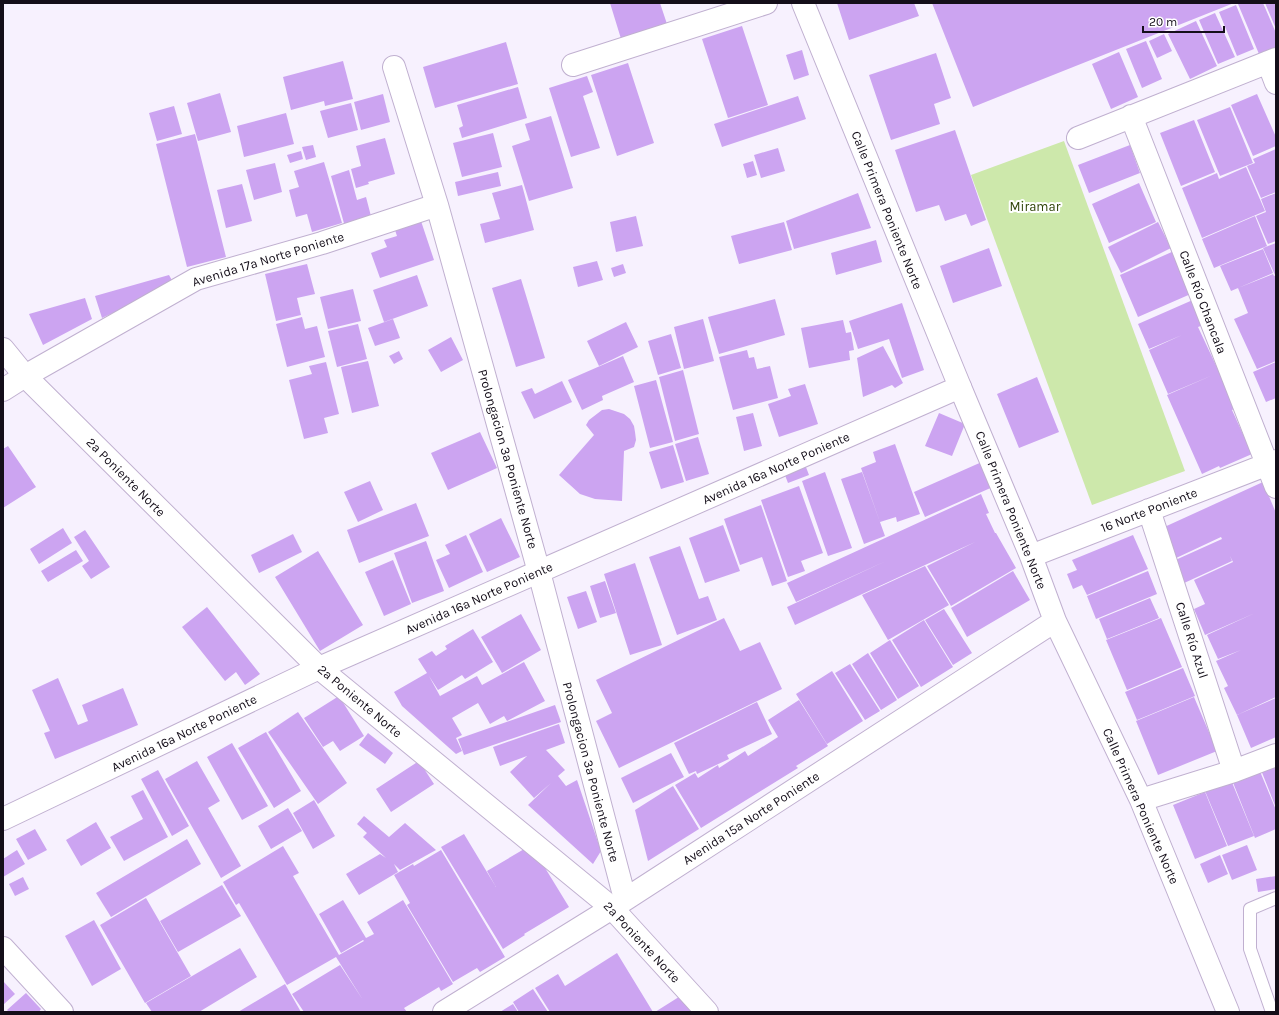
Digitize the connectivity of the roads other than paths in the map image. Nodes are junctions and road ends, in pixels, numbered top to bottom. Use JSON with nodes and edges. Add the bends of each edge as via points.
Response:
{"nodes":[{"id":1,"x":766,"y":3,"type":"edge"},
{"id":2,"x":803,"y":3,"type":"edge"},
{"id":3,"x":1272,"y":60,"type":"edge"},
{"id":4,"x":573,"y":65,"type":"dead end"},
{"id":5,"x":394,"y":67,"type":"dead end"},
{"id":6,"x":1276,"y":83,"type":"edge"},
{"id":7,"x":1131,"y":116,"type":"junction"},
{"id":8,"x":1078,"y":138,"type":"dead end"},
{"id":9,"x":437,"y":205,"type":"junction"},
{"id":10,"x":3,"y":348,"type":"edge"},
{"id":11,"x":24,"y":376,"type":"junction"},
{"id":12,"x":960,"y":387,"type":"junction"},
{"id":13,"x":3,"y":390,"type":"edge"},
{"id":14,"x":1271,"y":463,"type":"edge"},
{"id":15,"x":1276,"y":487,"type":"edge"},
{"id":16,"x":1149,"y":510,"type":"junction"},
{"id":17,"x":1031,"y":556,"type":"junction"},
{"id":18,"x":539,"y":572,"type":"junction"},
{"id":19,"x":1055,"y":620,"type":"junction"},
{"id":20,"x":319,"y":668,"type":"junction"},
{"id":21,"x":1276,"y":755,"type":"edge"},
{"id":22,"x":1234,"y":771,"type":"junction"},
{"id":23,"x":1141,"y":800,"type":"junction"},
{"id":24,"x":3,"y":819,"type":"edge"},
{"id":25,"x":1276,"y":898,"type":"edge"},
{"id":26,"x":618,"y":904,"type":"junction"},
{"id":27,"x":3,"y":948,"type":"edge"},
{"id":28,"x":62,"y":1012,"type":"edge"},
{"id":29,"x":444,"y":1012,"type":"edge"},
{"id":30,"x":707,"y":1012,"type":"edge"},
{"id":31,"x":1228,"y":1012,"type":"edge"},
{"id":32,"x":1272,"y":1012,"type":"edge"}],
"edges":[{"from":1,"to":4,"type":"street"},
{"from":2,"to":12,"type":"street","name":"Calle Primera Poniente Norte"},
{"from":3,"to":6,"type":"street"},
{"from":3,"to":7,"type":"street"},
{"from":5,"to":9,"type":"street","name":"Prolongacion 3a Poniente Norte"},
{"from":7,"to":8,"type":"street"},
{"from":7,"to":14,"type":"street","name":"Calle Río Chancala"},
{"from":9,"to":11,"type":"street","name":"Avenida 17a Norte Poniente","via":[[322,243],[196,279]]},
{"from":9,"to":18,"type":"street","name":"Prolongacion 3a Poniente Norte"},
{"from":10,"to":11,"type":"street","name":"2a Poniente Norte"},
{"from":11,"to":13,"type":"street","name":"Avenida 17a Norte Poniente"},
{"from":11,"to":20,"type":"street","name":"2a Poniente Norte"},
{"from":12,"to":17,"type":"street","name":"Calle Primera Poniente Norte"},
{"from":12,"to":18,"type":"street","name":"Avenida 16a Norte Poniente"},
{"from":14,"to":15,"type":"street","name":"Calle Río Chancala"},
{"from":14,"to":16,"type":"street","name":"16 Norte Poniente"},
{"from":16,"to":17,"type":"street","name":"16 Norte Poniente"},
{"from":16,"to":22,"type":"street","name":"Calle Río Azul"},
{"from":17,"to":19,"type":"street","name":"Calle Primera Poniente Norte"},
{"from":18,"to":20,"type":"street","name":"Avenida 16a Norte Poniente"},
{"from":18,"to":26,"type":"street","name":"Prolongacion 3a Poniente Norte"},
{"from":19,"to":23,"type":"street","name":"Calle Primera Poniente Norte"},
{"from":19,"to":26,"type":"street","name":"Avenida 15a Norte Poniente"},
{"from":20,"to":24,"type":"street","name":"Avenida 16a Norte Poniente"},
{"from":20,"to":26,"type":"street","name":"2a Poniente Norte"},
{"from":21,"to":22,"type":"street"},
{"from":22,"to":23,"type":"street"},
{"from":23,"to":31,"type":"street","name":"Calle Primera Poniente Norte"},
{"from":25,"to":32,"type":"lane","via":[[1250,909],[1250,949]]},
{"from":26,"to":29,"type":"street","name":"Avenida 15a Norte Poniente"},
{"from":26,"to":30,"type":"street","name":"2a Poniente Norte"},
{"from":27,"to":28,"type":"street"}]}
